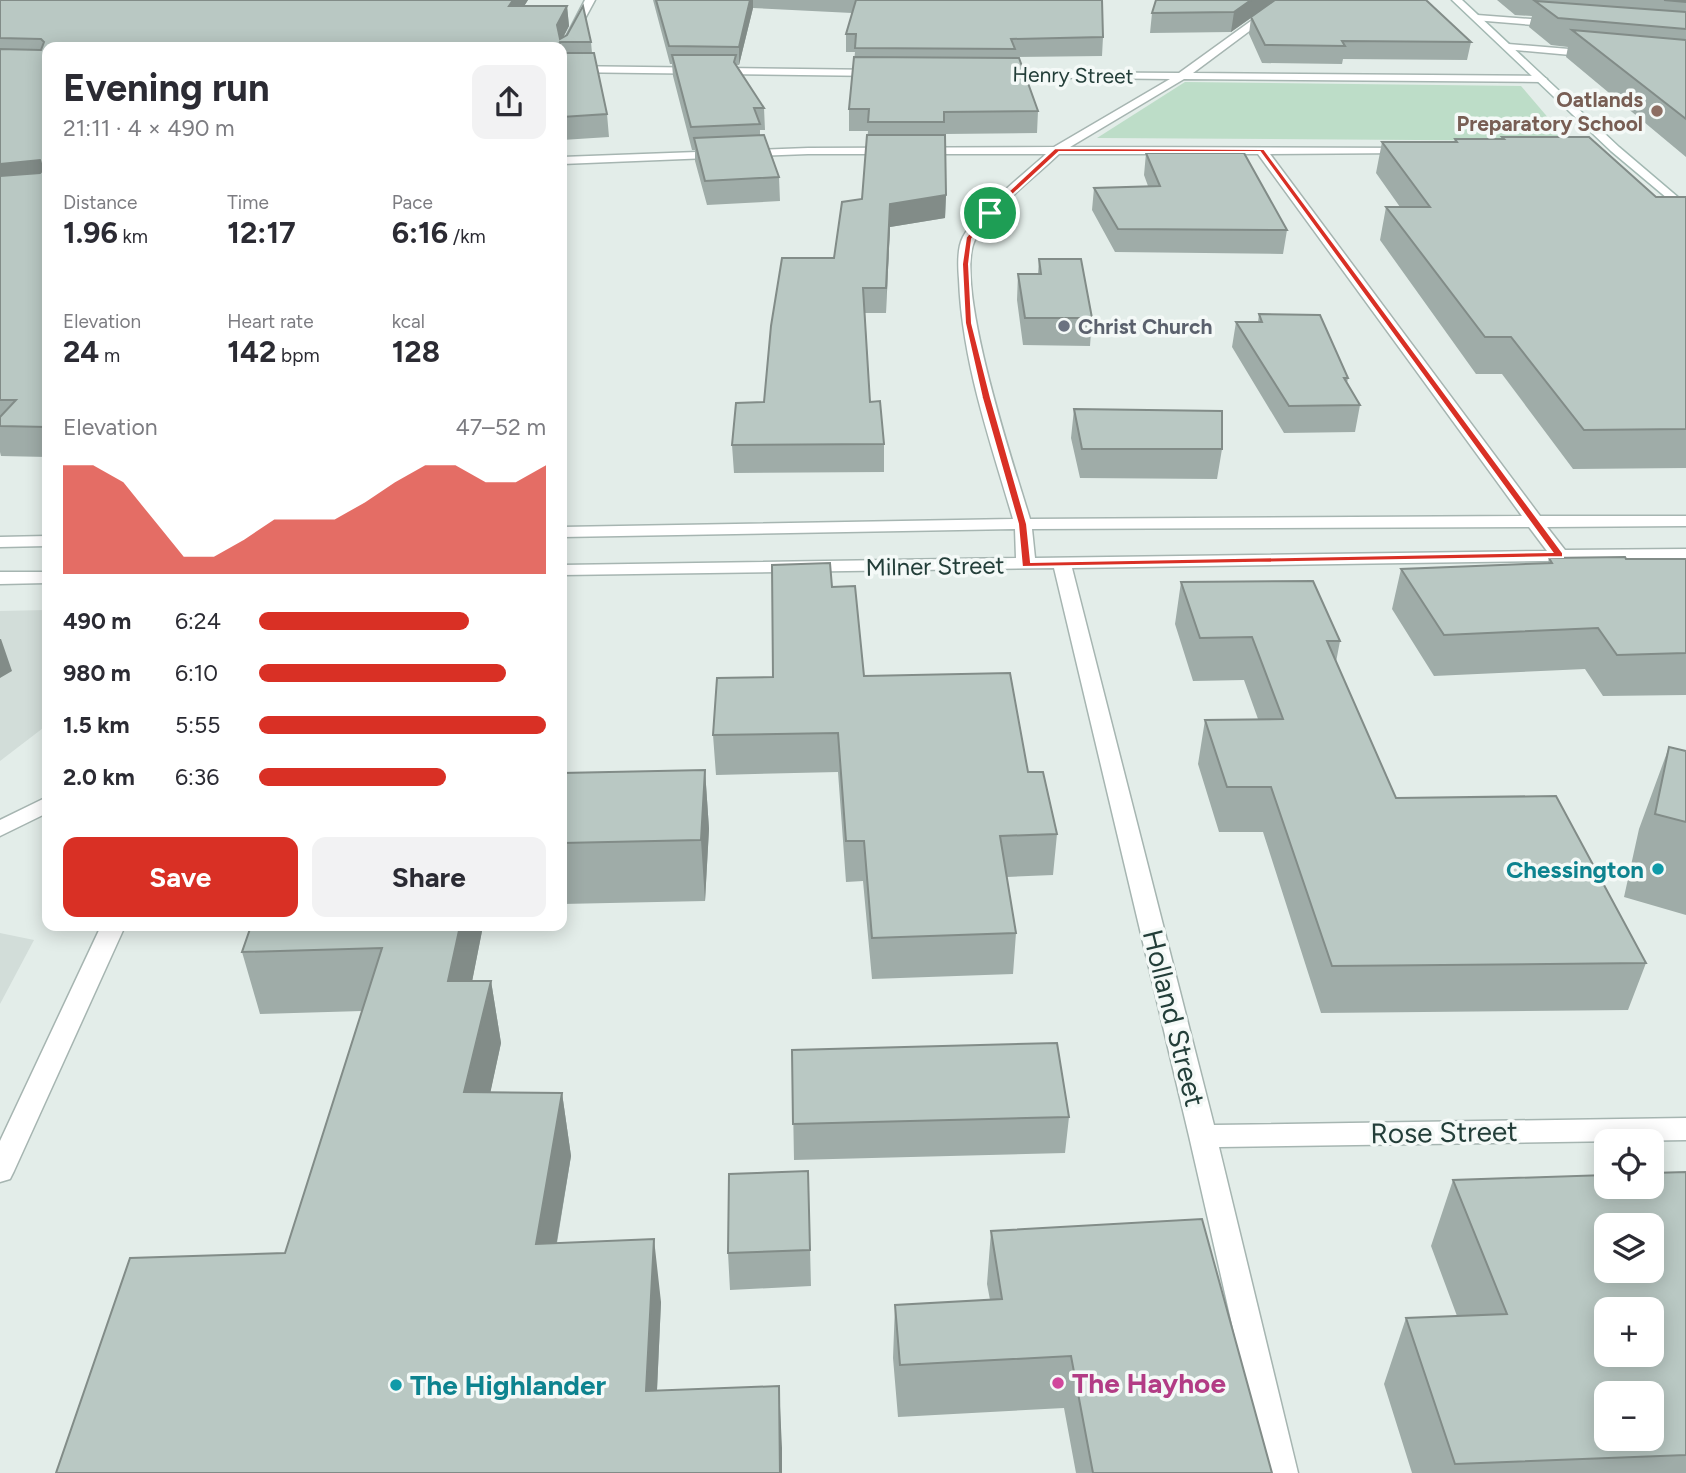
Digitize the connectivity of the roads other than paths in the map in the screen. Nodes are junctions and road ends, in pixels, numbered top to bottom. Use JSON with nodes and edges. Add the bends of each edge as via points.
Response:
{"nodes":[{"id":1,"x":590,"y":0,"type":"edge"},
{"id":2,"x":1286,"y":0,"type":"edge"},
{"id":3,"x":1457,"y":0,"type":"edge"},
{"id":4,"x":1476,"y":18,"type":"junction"},
{"id":5,"x":1571,"y":25,"type":"edge"},
{"id":6,"x":567,"y":44,"type":"edge"},
{"id":7,"x":1508,"y":47,"type":"junction"},
{"id":8,"x":1599,"y":54,"type":"edge"},
{"id":9,"x":567,"y":69,"type":"edge"},
{"id":10,"x":892,"y":73,"type":"edge"},
{"id":11,"x":988,"y":74,"type":"edge"},
{"id":12,"x":1180,"y":76,"type":"junction"},
{"id":13,"x":1542,"y":79,"type":"junction"},
{"id":14,"x":1602,"y":149,"type":"edge"},
{"id":15,"x":1615,"y":149,"type":"junction"},
{"id":16,"x":1057,"y":150,"type":"junction"},
{"id":17,"x":1262,"y":150,"type":"junction"},
{"id":18,"x":1425,"y":150,"type":"edge"},
{"id":19,"x":567,"y":160,"type":"edge"},
{"id":20,"x":1686,"y":210,"type":"edge"},
{"id":21,"x":1686,"y":521,"type":"edge"},
{"id":22,"x":1535,"y":522,"type":"junction"},
{"id":23,"x":1023,"y":524,"type":"junction"},
{"id":24,"x":567,"y":532,"type":"edge"},
{"id":25,"x":42,"y":541,"type":"edge"},
{"id":26,"x":0,"y":542,"type":"edge"},
{"id":27,"x":1686,"y":554,"type":"edge"},
{"id":28,"x":1559,"y":555,"type":"junction"},
{"id":29,"x":1062,"y":564,"type":"junction"},
{"id":30,"x":1026,"y":565,"type":"junction"},
{"id":31,"x":567,"y":570,"type":"edge"},
{"id":32,"x":0,"y":578,"type":"edge"},
{"id":33,"x":42,"y":578,"type":"edge"},
{"id":34,"x":42,"y":807,"type":"edge"},
{"id":35,"x":0,"y":829,"type":"edge"},
{"id":36,"x":111,"y":931,"type":"edge"},
{"id":37,"x":1686,"y":1129,"type":"edge"},
{"id":38,"x":1203,"y":1136,"type":"junction"},
{"id":39,"x":0,"y":1171,"type":"edge"},
{"id":40,"x":1282,"y":1473,"type":"edge"}],
"edges":[{"from":1,"to":6,"type":"street"},
{"from":2,"to":12,"type":"street"},
{"from":3,"to":4,"type":"street"},
{"from":4,"to":5,"type":"street"},
{"from":4,"to":7,"type":"street"},
{"from":7,"to":8,"type":"street"},
{"from":7,"to":13,"type":"street"},
{"from":9,"to":10,"type":"street"},
{"from":11,"to":12,"type":"street","name":"Henry Street"},
{"from":12,"to":13,"type":"street","name":"Henry Street"},
{"from":12,"to":16,"type":"street"},
{"from":13,"to":15,"type":"street"},
{"from":14,"to":15,"type":"street"},
{"from":15,"to":20,"type":"street"},
{"from":16,"to":17,"type":"street"},
{"from":16,"to":19,"type":"street","via":[[808,151]]},
{"from":16,"to":23,"type":"street","via":[[968,239],[965,264],[968,323]]},
{"from":17,"to":18,"type":"street"},
{"from":17,"to":22,"type":"street"},
{"from":21,"to":22,"type":"street","name":"Milner Street"},
{"from":22,"to":23,"type":"street","name":"Milner Street"},
{"from":22,"to":28,"type":"street"},
{"from":23,"to":24,"type":"street","name":"Milner Street"},
{"from":23,"to":30,"type":"street"},
{"from":25,"to":26,"type":"street"},
{"from":27,"to":28,"type":"street","name":"Milner Street"},
{"from":28,"to":29,"type":"street","name":"Milner Street"},
{"from":29,"to":30,"type":"street","name":"Milner Street"},
{"from":29,"to":38,"type":"street","name":"Holland Street"},
{"from":30,"to":31,"type":"street","name":"Milner Street"},
{"from":32,"to":33,"type":"street"},
{"from":34,"to":35,"type":"street"},
{"from":36,"to":39,"type":"street"},
{"from":37,"to":38,"type":"street","name":"Rose Street"},
{"from":38,"to":40,"type":"street","name":"Holland Street"}]}
